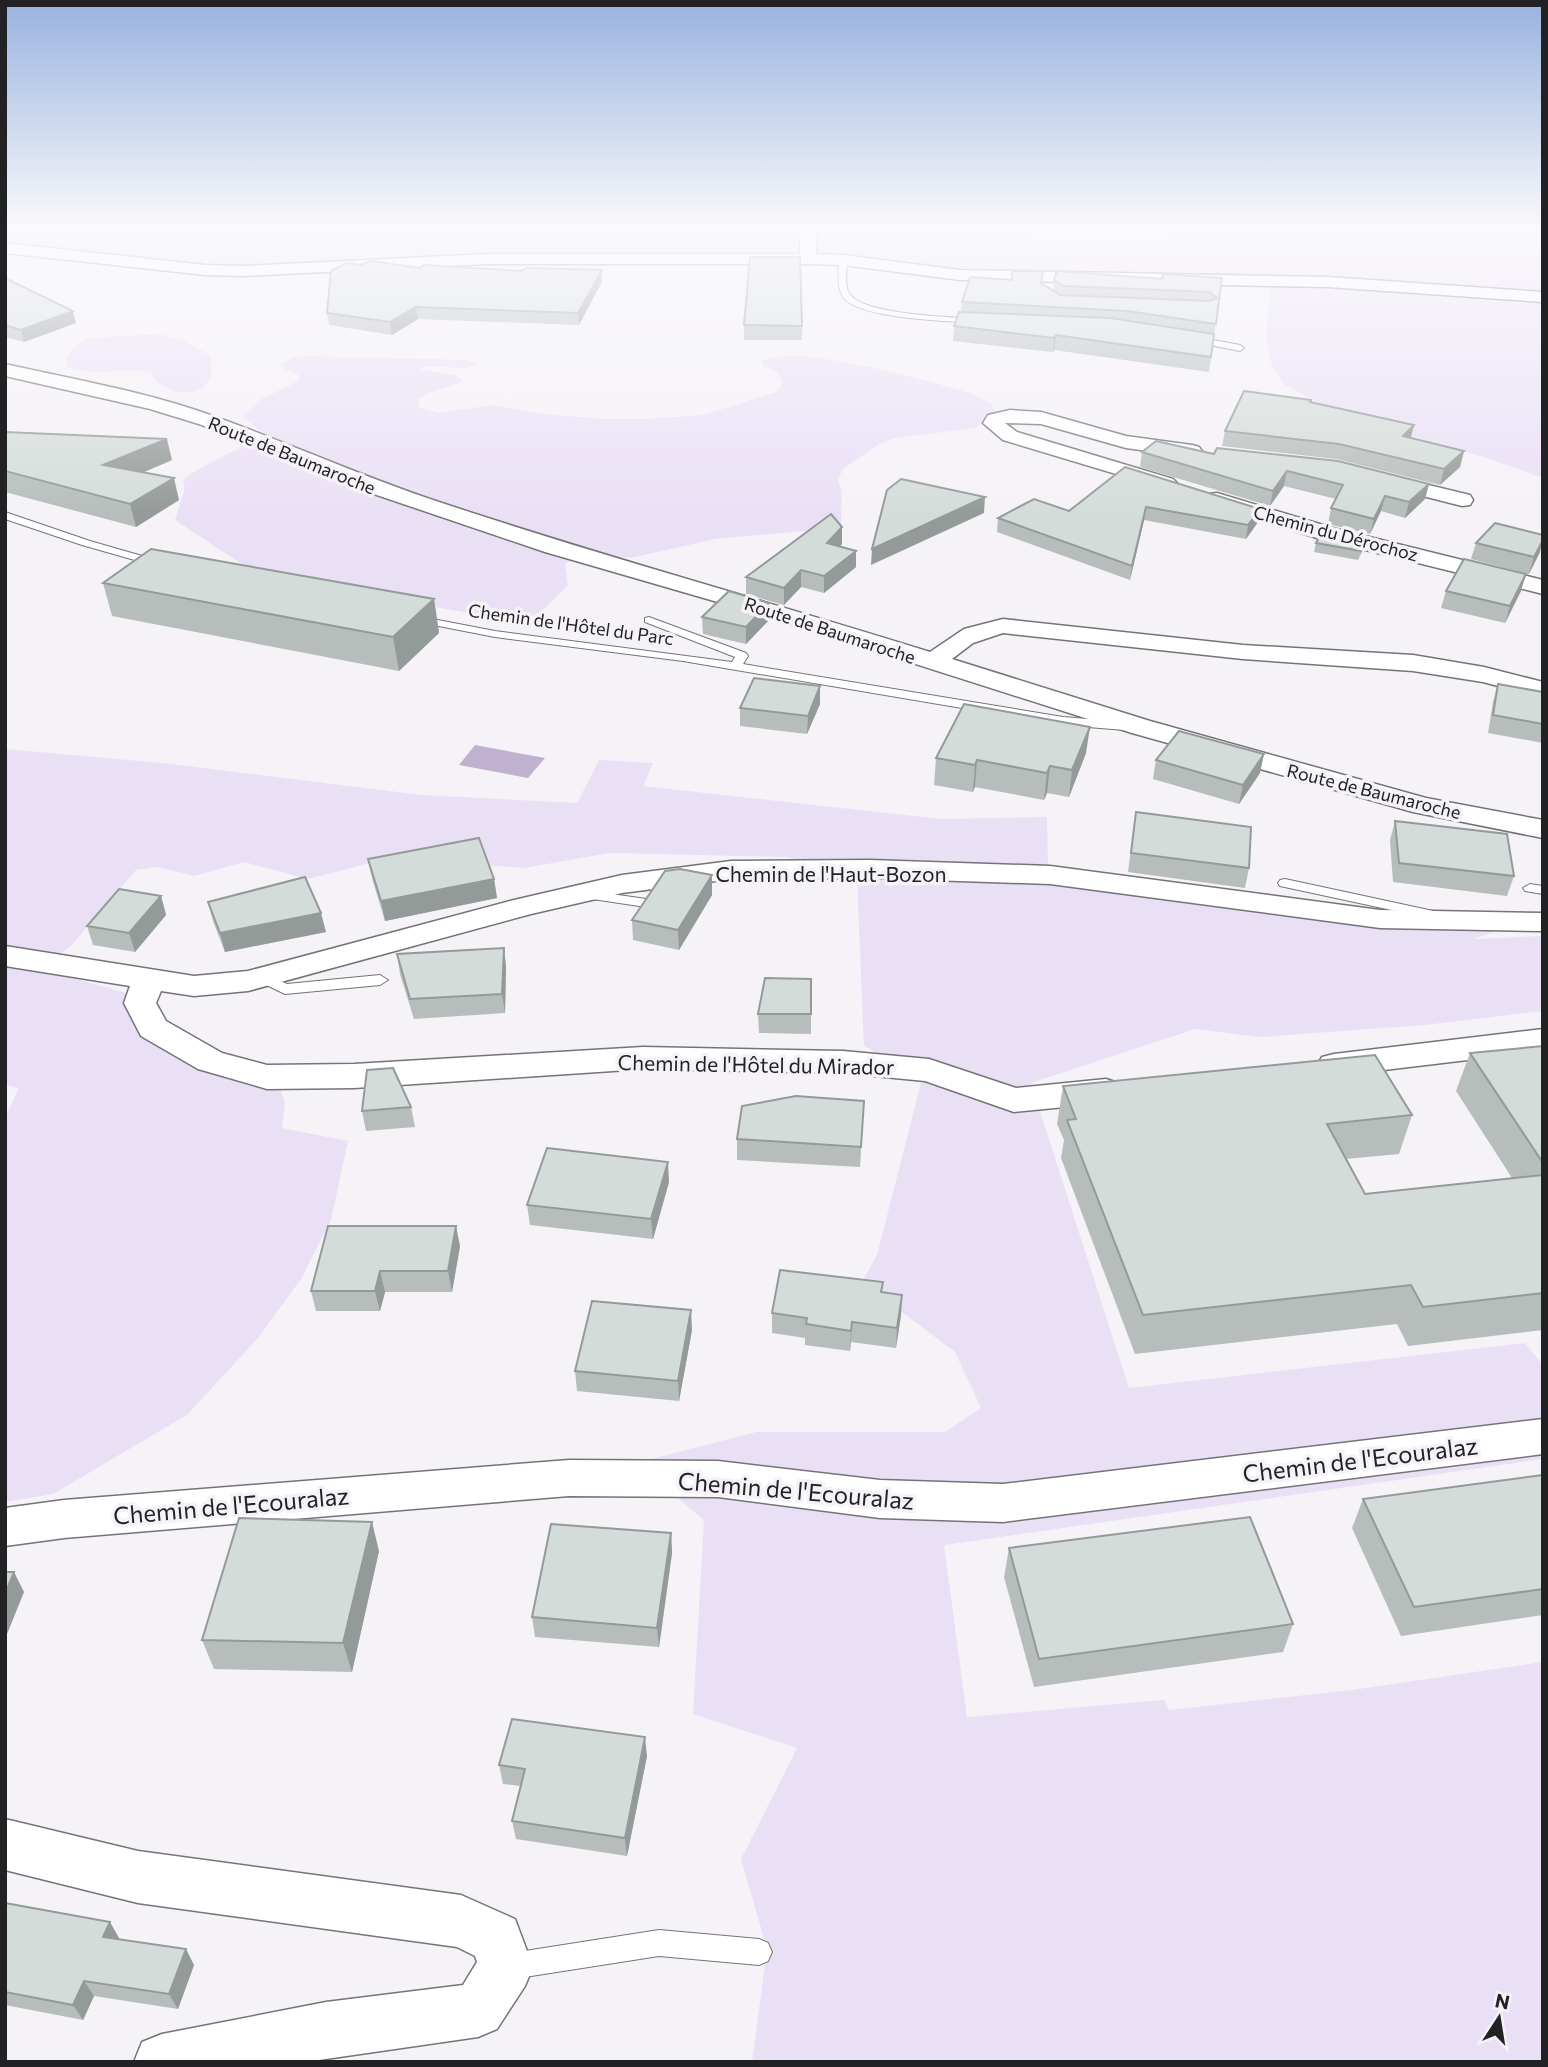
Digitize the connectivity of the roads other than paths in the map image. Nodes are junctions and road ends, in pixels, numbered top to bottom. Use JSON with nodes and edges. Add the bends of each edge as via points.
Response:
{"nodes":[{"id":1,"x":1184,"y":337,"type":"edge"},
{"id":2,"x":1240,"y":348,"type":"dead end"},
{"id":3,"x":5,"y":370,"type":"edge"},
{"id":4,"x":1213,"y":454,"type":"edge"},
{"id":5,"x":1361,"y":475,"type":"edge"},
{"id":6,"x":1462,"y":500,"type":"dead end"},
{"id":7,"x":5,"y":515,"type":"edge"},
{"id":8,"x":173,"y":568,"type":"edge"},
{"id":9,"x":1543,"y":587,"type":"edge"},
{"id":10,"x":403,"y":617,"type":"edge"},
{"id":11,"x":649,"y":620,"type":"dead end"},
{"id":12,"x":933,"y":663,"type":"junction"},
{"id":13,"x":736,"y":666,"type":"junction"},
{"id":14,"x":1543,"y":690,"type":"edge"},
{"id":15,"x":1142,"y":727,"type":"junction"},
{"id":16,"x":1543,"y":829,"type":"edge"},
{"id":17,"x":1285,"y":883,"type":"dead end"},
{"id":18,"x":582,"y":893,"type":"junction"},
{"id":19,"x":646,"y":902,"type":"edge"},
{"id":20,"x":1461,"y":922,"type":"junction"},
{"id":21,"x":1543,"y":922,"type":"edge"},
{"id":22,"x":5,"y":956,"type":"edge"},
{"id":23,"x":261,"y":977,"type":"junction"},
{"id":24,"x":149,"y":978,"type":"junction"},
{"id":25,"x":380,"y":980,"type":"dead end"},
{"id":26,"x":1543,"y":1040,"type":"edge"},
{"id":27,"x":1304,"y":1068,"type":"edge"},
{"id":28,"x":1143,"y":1087,"type":"edge"},
{"id":29,"x":1543,"y":1436,"type":"edge"},
{"id":30,"x":5,"y":1527,"type":"edge"},
{"id":31,"x":5,"y":1844,"type":"edge"},
{"id":32,"x":759,"y":1952,"type":"dead end"},
{"id":33,"x":506,"y":1967,"type":"junction"},
{"id":34,"x":162,"y":2062,"type":"edge"}],
"edges":[{"from":1,"to":2,"type":"lane"},
{"from":3,"to":12,"type":"street","name":"Route de Baumaroche","via":[[155,404],[363,484]]},
{"from":4,"to":9,"type":"street","name":"Chemin du Dérochoz","via":[[1136,444],[1026,416],[1005,416],[993,423],[1010,436],[1325,533]]},
{"from":5,"to":6,"type":"street"},
{"from":7,"to":8,"type":"lane"},
{"from":10,"to":13,"type":"lane","name":"Chemin de l'Hôtel du Parc"},
{"from":11,"to":13,"type":"lane","via":[[742,656]]},
{"from":12,"to":14,"type":"street","via":[[967,635],[1003,626],[1243,652],[1413,663]]},
{"from":12,"to":15,"type":"street","name":"Route de Baumaroche"},
{"from":13,"to":15,"type":"lane","name":"Chemin de l'Hôtel du Parc","via":[[1050,719]]},
{"from":15,"to":16,"type":"street","name":"Route de Baumaroche","via":[[1411,803]]},
{"from":17,"to":20,"type":"lane"},
{"from":18,"to":19,"type":"lane"},
{"from":18,"to":20,"type":"street","name":"Chemin de l'Haut-Bozon","via":[[731,870],[870,869],[1050,875],[1380,919]]},
{"from":18,"to":23,"type":"street","name":"Chemin de l'Haut-Bozon"},
{"from":20,"to":21,"type":"street","name":"Chemin de l'Haut-Bozon"},
{"from":22,"to":24,"type":"street","name":"Chemin de l'Haut-Bozon"},
{"from":23,"to":24,"type":"street","name":"Chemin de l'Haut-Bozon","via":[[194,986]]},
{"from":23,"to":25,"type":"lane","via":[[285,989]]},
{"from":24,"to":28,"type":"street","name":"Chemin de l'Hôtel du Mirador","via":[[140,1003],[153,1028],[210,1061],[267,1077],[643,1058],[844,1062],[929,1070],[1014,1100]]},
{"from":26,"to":27,"type":"street"},
{"from":29,"to":30,"type":"street","name":"Chemin de l'Ecouralaz","via":[[1003,1503],[880,1499],[718,1479],[569,1478]]},
{"from":31,"to":33,"type":"street","via":[[138,1877],[461,1920],[496,1938]]},
{"from":32,"to":33,"type":"lane","via":[[659,1943]]},
{"from":33,"to":34,"type":"street","via":[[478,2010],[326,2030]]}]}
